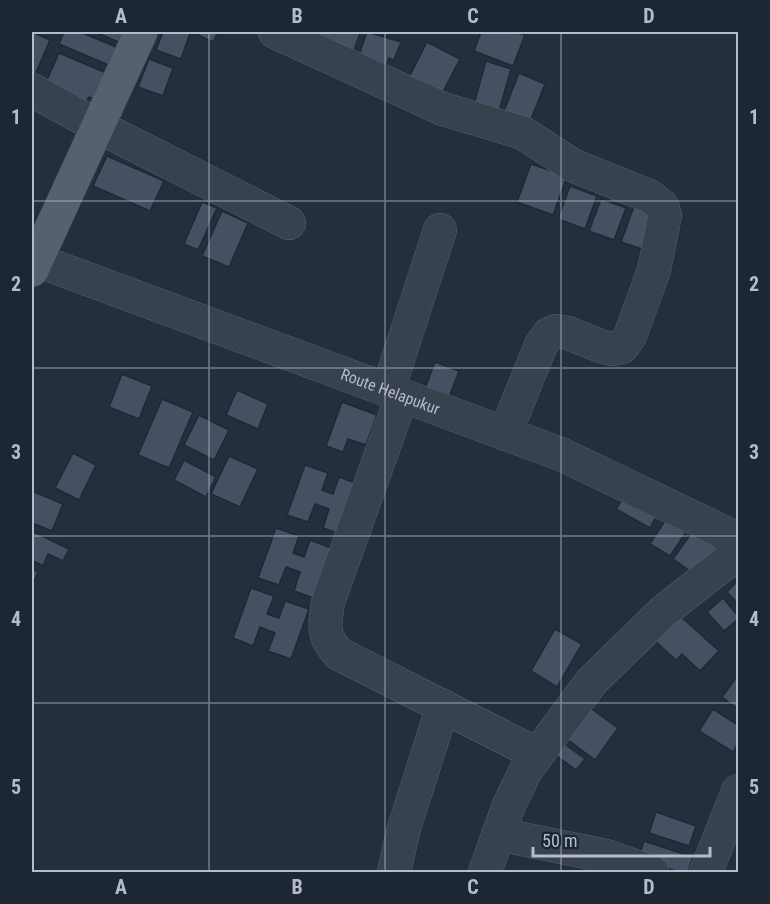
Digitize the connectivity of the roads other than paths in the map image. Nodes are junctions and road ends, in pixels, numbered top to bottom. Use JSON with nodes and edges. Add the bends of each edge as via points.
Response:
{"nodes":[{"id":1,"x":141,"y":32,"type":"edge"},
{"id":2,"x":275,"y":32,"type":"edge"},
{"id":3,"x":32,"y":90,"type":"edge"},
{"id":4,"x":99,"y":128,"type":"junction"},
{"id":5,"x":289,"y":223,"type":"dead end"},
{"id":6,"x":440,"y":230,"type":"dead end"},
{"id":7,"x":34,"y":265,"type":"edge"},
{"id":8,"x":395,"y":393,"type":"junction"},
{"id":9,"x":505,"y":434,"type":"junction"},
{"id":10,"x":738,"y":539,"type":"edge"},
{"id":11,"x":738,"y":553,"type":"edge"},
{"id":12,"x":443,"y":706,"type":"junction"},
{"id":13,"x":537,"y":754,"type":"junction"},
{"id":14,"x":738,"y":791,"type":"edge"},
{"id":15,"x":498,"y":834,"type":"junction"},
{"id":16,"x":394,"y":873,"type":"edge"},
{"id":17,"x":485,"y":873,"type":"edge"},
{"id":18,"x":652,"y":873,"type":"edge"},
{"id":19,"x":706,"y":873,"type":"edge"}],
"edges":[{"from":1,"to":4,"type":"main road"},
{"from":2,"to":9,"type":"street","via":[[443,109],[523,133],[572,165],[649,196],[662,206],[665,215],[654,270],[630,336],[622,347],[613,349],[568,333],[549,334]]},
{"from":3,"to":4,"type":"street"},
{"from":4,"to":5,"type":"street"},
{"from":4,"to":7,"type":"main road"},
{"from":6,"to":8,"type":"street"},
{"from":7,"to":8,"type":"street","name":"Route Helapukur"},
{"from":8,"to":9,"type":"street","name":"Route Helapukur"},
{"from":8,"to":12,"type":"street","via":[[328,602],[324,630],[339,654]]},
{"from":9,"to":10,"type":"street","name":"Route Helapukur","via":[[563,455]]},
{"from":11,"to":13,"type":"street","via":[[665,610],[592,681]]},
{"from":12,"to":13,"type":"street"},
{"from":12,"to":16,"type":"street","via":[[404,828]]},
{"from":13,"to":15,"type":"street"},
{"from":14,"to":19,"type":"street"},
{"from":15,"to":17,"type":"street"},
{"from":15,"to":18,"type":"street","via":[[606,856]]}]}
